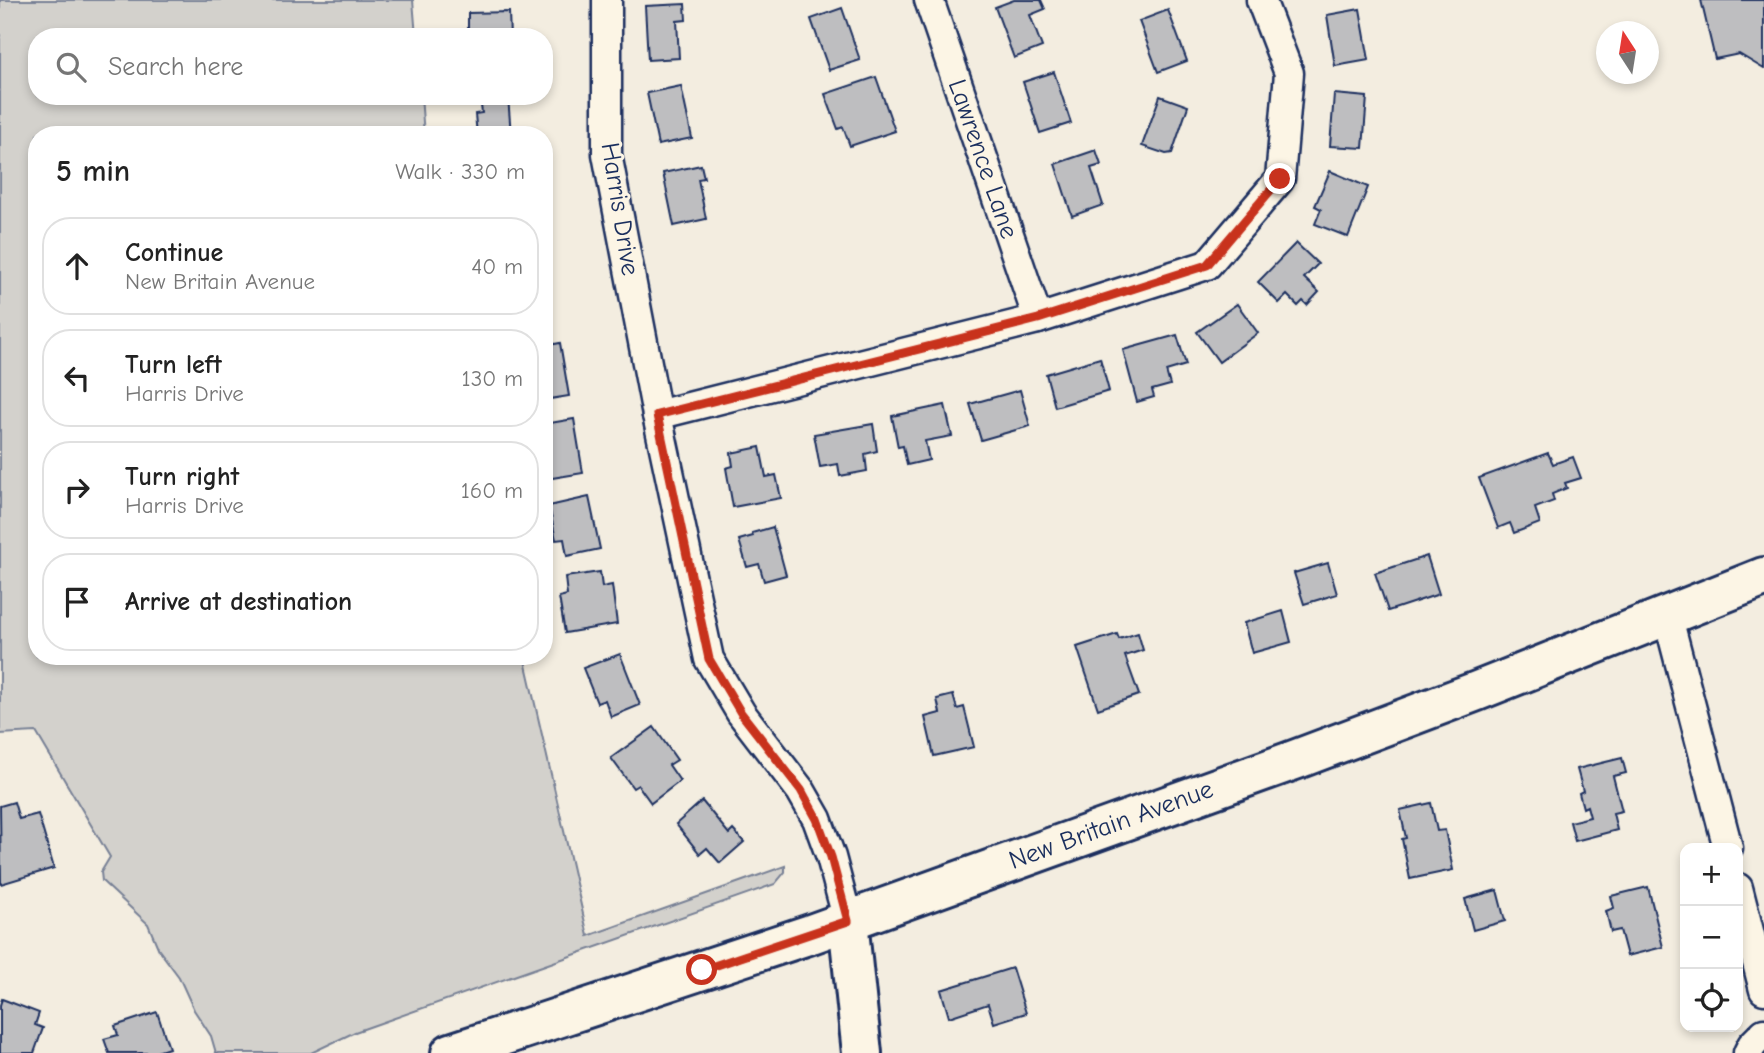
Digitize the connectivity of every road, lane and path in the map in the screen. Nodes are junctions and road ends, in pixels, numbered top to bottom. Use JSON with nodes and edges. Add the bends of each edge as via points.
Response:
{"nodes":[{"id":1,"x":607,"y":0,"type":"edge"},
{"id":2,"x":929,"y":0,"type":"edge"},
{"id":3,"x":1261,"y":0,"type":"edge"},
{"id":4,"x":1038,"y":319,"type":"junction"},
{"id":5,"x":657,"y":415,"type":"junction"},
{"id":6,"x":1764,"y":577,"type":"edge"},
{"id":7,"x":1667,"y":614,"type":"junction"},
{"id":8,"x":1726,"y":843,"type":"edge"},
{"id":9,"x":1743,"y":906,"type":"edge"},
{"id":10,"x":848,"y":921,"type":"junction"},
{"id":11,"x":1764,"y":990,"type":"edge"},
{"id":12,"x":1764,"y":1033,"type":"edge"},
{"id":13,"x":451,"y":1053,"type":"edge"},
{"id":14,"x":862,"y":1053,"type":"edge"},
{"id":15,"x":1748,"y":1053,"type":"edge"}],
"edges":[{"from":1,"to":5,"type":"street","name":"Harris Drive","via":[[607,154]]},
{"from":2,"to":4,"type":"street","name":"Lawrence Lane"},
{"from":3,"to":4,"type":"street","via":[[1289,73],[1280,179],[1207,265]]},
{"from":4,"to":5,"type":"street"},
{"from":5,"to":10,"type":"street","name":"Harris Drive","via":[[709,659],[741,713],[801,790],[817,819]]},
{"from":6,"to":7,"type":"main road","name":"New Britain Avenue"},
{"from":7,"to":8,"type":"street"},
{"from":7,"to":10,"type":"main road","name":"New Britain Avenue","via":[[1297,759]]},
{"from":9,"to":11,"type":"street"},
{"from":10,"to":13,"type":"main road","name":"New Britain Avenue"},
{"from":10,"to":14,"type":"main road"},
{"from":12,"to":15,"type":"street"}]}
